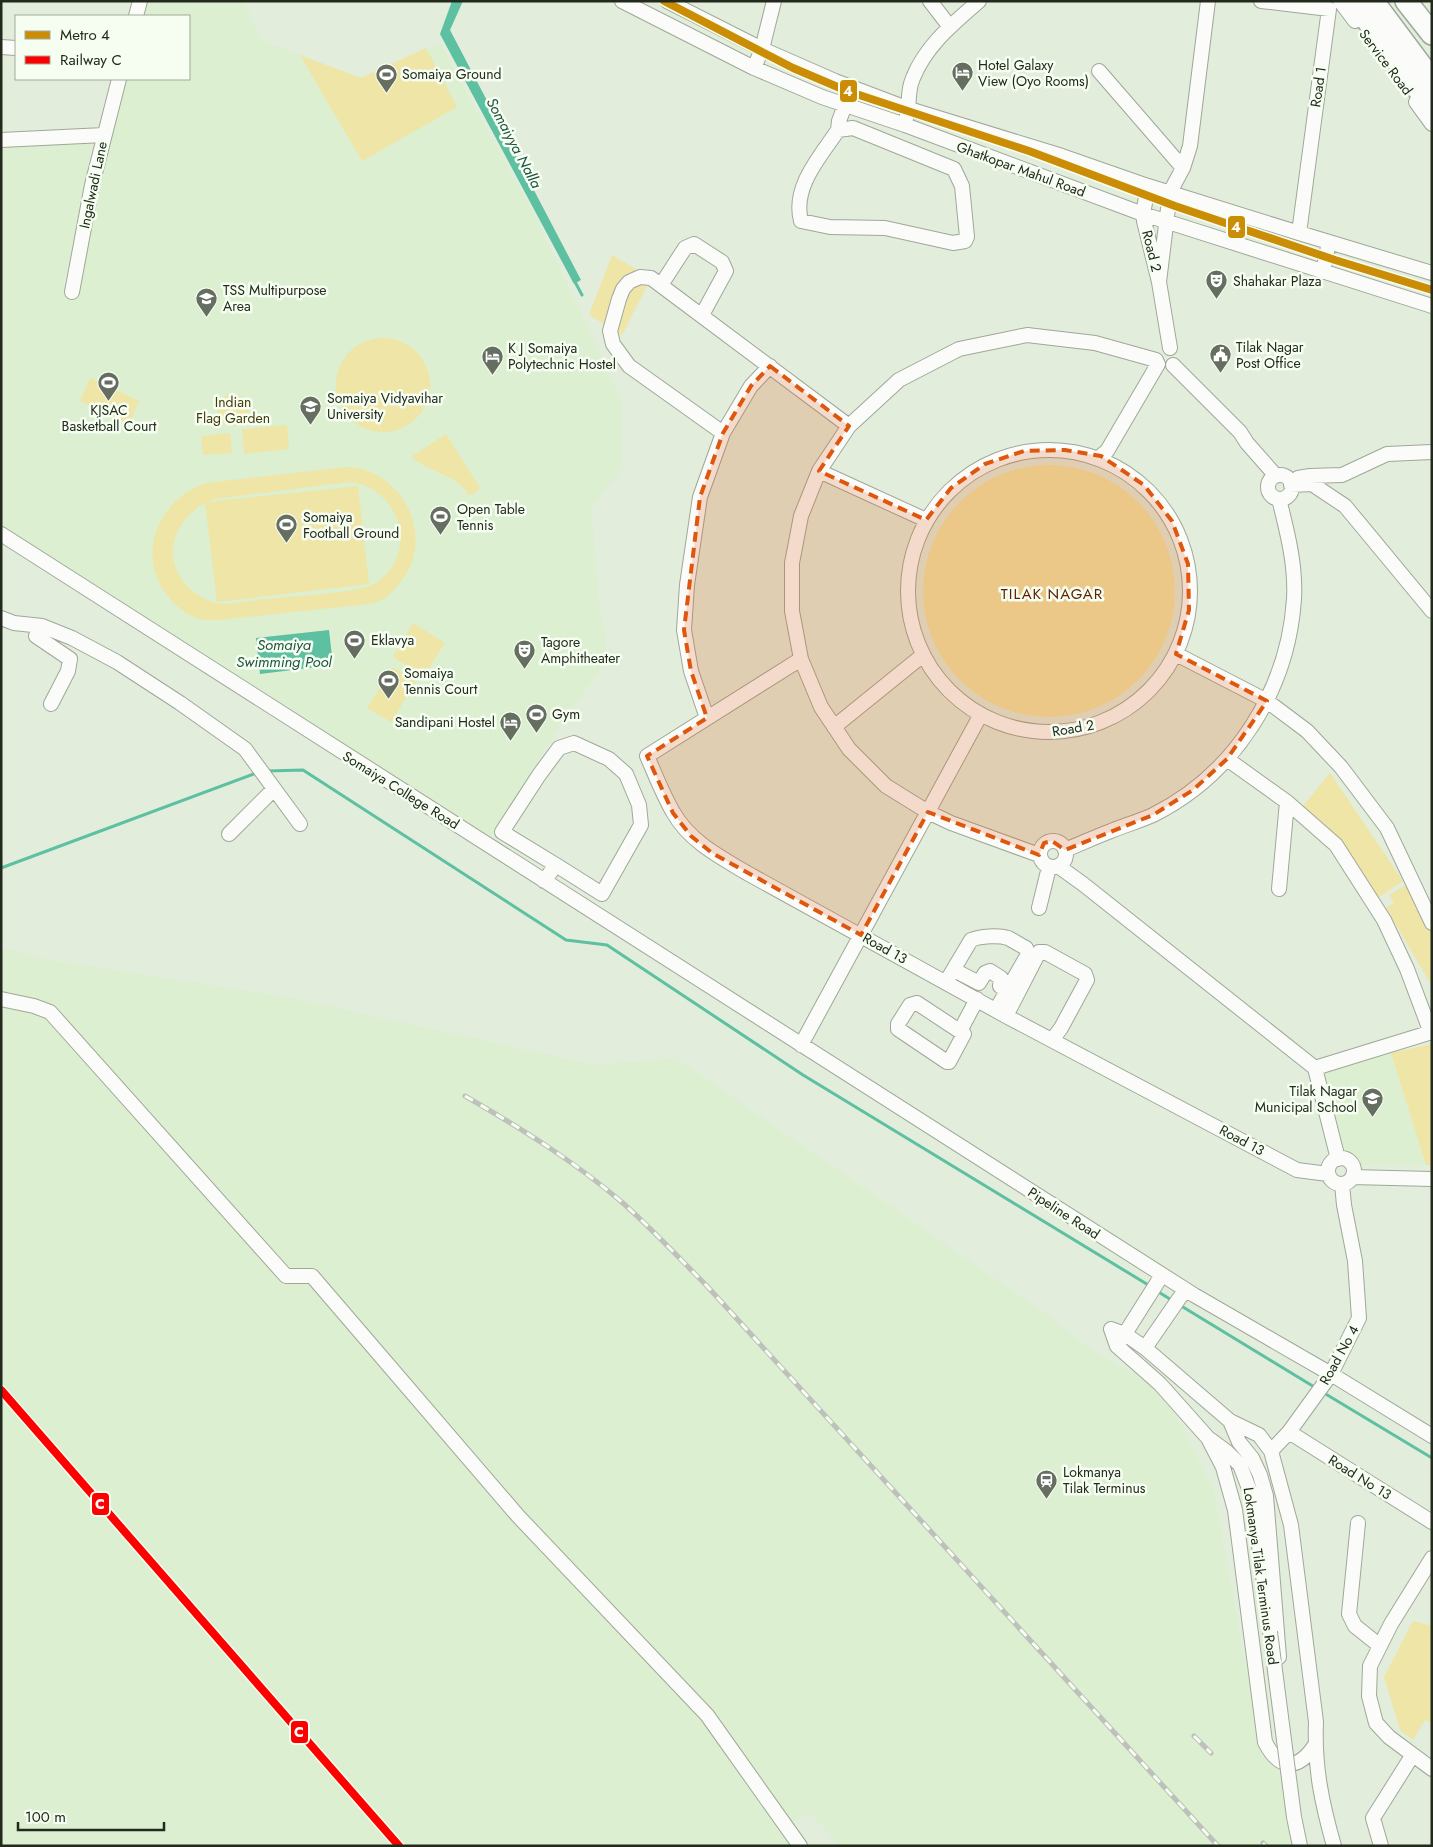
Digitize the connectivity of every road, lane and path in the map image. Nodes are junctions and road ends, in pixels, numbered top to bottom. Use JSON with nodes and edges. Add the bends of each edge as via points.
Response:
{"nodes":[{"id":1,"x":140,"y":1,"type":"edge"},
{"id":2,"x":667,"y":1,"type":"edge"},
{"id":3,"x":774,"y":1,"type":"edge"},
{"id":4,"x":930,"y":1,"type":"edge"},
{"id":5,"x":979,"y":1,"type":"edge"},
{"id":6,"x":1208,"y":1,"type":"edge"},
{"id":7,"x":1261,"y":1,"type":"edge"},
{"id":8,"x":1340,"y":1,"type":"edge"},
{"id":9,"x":1353,"y":1,"type":"edge"},
{"id":10,"x":1364,"y":1,"type":"edge"},
{"id":11,"x":1373,"y":1,"type":"edge"},
{"id":12,"x":1386,"y":1,"type":"edge"},
{"id":13,"x":1406,"y":1,"type":"edge"},
{"id":14,"x":1419,"y":1,"type":"edge"},
{"id":15,"x":631,"y":3,"type":"edge"},
{"id":16,"x":136,"y":15,"type":"edge"},
{"id":17,"x":1432,"y":18,"type":"edge"},
{"id":18,"x":950,"y":27,"type":"junction"},
{"id":19,"x":1432,"y":34,"type":"edge"},
{"id":20,"x":1,"y":47,"type":"edge"},
{"id":21,"x":15,"y":48,"type":"edge"},
{"id":22,"x":762,"y":49,"type":"junction"},
{"id":23,"x":1432,"y":61,"type":"edge"},
{"id":24,"x":754,"y":68,"type":"junction"},
{"id":25,"x":1099,"y":71,"type":"dead end"},
{"id":26,"x":119,"y":80,"type":"edge"},
{"id":27,"x":1432,"y":80,"type":"edge"},
{"id":28,"x":1432,"y":94,"type":"edge"},
{"id":29,"x":845,"y":105,"type":"junction"},
{"id":30,"x":1432,"y":108,"type":"edge"},
{"id":31,"x":909,"y":109,"type":"junction"},
{"id":32,"x":1432,"y":124,"type":"edge"},
{"id":33,"x":905,"y":125,"type":"junction"},
{"id":34,"x":838,"y":130,"type":"junction"},
{"id":35,"x":104,"y":135,"type":"junction"},
{"id":36,"x":1,"y":140,"type":"edge"},
{"id":37,"x":1183,"y":168,"type":"junction"},
{"id":38,"x":1148,"y":186,"type":"junction"},
{"id":39,"x":1170,"y":192,"type":"junction"},
{"id":40,"x":1144,"y":214,"type":"junction"},
{"id":41,"x":1166,"y":222,"type":"junction"},
{"id":42,"x":1299,"y":233,"type":"junction"},
{"id":43,"x":1329,"y":242,"type":"junction"},
{"id":44,"x":1323,"y":272,"type":"junction"},
{"id":45,"x":1432,"y":273,"type":"edge"},
{"id":46,"x":1159,"y":282,"type":"junction"},
{"id":47,"x":661,"y":285,"type":"junction"},
{"id":48,"x":72,"y":292,"type":"dead end"},
{"id":49,"x":1432,"y":306,"type":"edge"},
{"id":50,"x":702,"y":315,"type":"junction"},
{"id":51,"x":1170,"y":348,"type":"junction"},
{"id":52,"x":1157,"y":362,"type":"junction"},
{"id":53,"x":1173,"y":365,"type":"junction"},
{"id":54,"x":770,"y":366,"type":"junction"},
{"id":55,"x":849,"y":426,"type":"junction"},
{"id":56,"x":723,"y":433,"type":"junction"},
{"id":57,"x":1432,"y":452,"type":"edge"},
{"id":58,"x":1101,"y":456,"type":"junction"},
{"id":59,"x":819,"y":471,"type":"junction"},
{"id":60,"x":1285,"y":480,"type":"junction"},
{"id":61,"x":1279,"y":498,"type":"junction"},
{"id":62,"x":926,"y":520,"type":"junction"},
{"id":63,"x":1,"y":534,"type":"edge"},
{"id":64,"x":1432,"y":611,"type":"edge"},
{"id":65,"x":1,"y":618,"type":"edge"},
{"id":66,"x":42,"y":626,"type":"junction"},
{"id":67,"x":1176,"y":654,"type":"junction"},
{"id":68,"x":923,"y":655,"type":"junction"},
{"id":69,"x":801,"y":659,"type":"junction"},
{"id":70,"x":1267,"y":701,"type":"junction"},
{"id":71,"x":51,"y":704,"type":"dead end"},
{"id":72,"x":980,"y":716,"type":"junction"},
{"id":73,"x":707,"y":718,"type":"junction"},
{"id":74,"x":834,"y":727,"type":"junction"},
{"id":75,"x":1227,"y":759,"type":"junction"},
{"id":76,"x":272,"y":786,"type":"junction"},
{"id":77,"x":1287,"y":802,"type":"junction"},
{"id":78,"x":928,"y":812,"type":"junction"},
{"id":79,"x":300,"y":824,"type":"dead end"},
{"id":80,"x":502,"y":832,"type":"junction"},
{"id":81,"x":229,"y":834,"type":"dead end"},
{"id":82,"x":492,"y":847,"type":"junction"},
{"id":83,"x":1039,"y":855,"type":"junction"},
{"id":84,"x":1060,"y":860,"type":"junction"},
{"id":85,"x":556,"y":865,"type":"junction"},
{"id":86,"x":544,"y":881,"type":"junction"},
{"id":87,"x":1279,"y":889,"type":"dead end"},
{"id":88,"x":602,"y":894,"type":"junction"},
{"id":89,"x":1039,"y":908,"type":"dead end"},
{"id":90,"x":590,"y":911,"type":"junction"},
{"id":91,"x":1432,"y":923,"type":"edge"},
{"id":92,"x":861,"y":935,"type":"junction"},
{"id":93,"x":954,"y":970,"type":"junction"},
{"id":94,"x":946,"y":982,"type":"junction"},
{"id":95,"x":1007,"y":992,"type":"junction"},
{"id":96,"x":1,"y":998,"type":"edge"},
{"id":97,"x":977,"y":1000,"type":"junction"},
{"id":98,"x":1001,"y":1013,"type":"junction"},
{"id":99,"x":960,"y":1031,"type":"junction"},
{"id":100,"x":1431,"y":1033,"type":"edge"},
{"id":101,"x":1052,"y":1040,"type":"junction"},
{"id":102,"x":801,"y":1045,"type":"junction"},
{"id":103,"x":1315,"y":1068,"type":"junction"},
{"id":104,"x":1338,"y":1159,"type":"junction"},
{"id":105,"x":1328,"y":1174,"type":"junction"},
{"id":106,"x":1432,"y":1178,"type":"edge"},
{"id":107,"x":1347,"y":1181,"type":"junction"},
{"id":108,"x":1156,"y":1285,"type":"junction"},
{"id":109,"x":1178,"y":1300,"type":"junction"},
{"id":110,"x":1125,"y":1334,"type":"junction"},
{"id":111,"x":1117,"y":1346,"type":"junction"},
{"id":112,"x":1145,"y":1348,"type":"junction"},
{"id":113,"x":1330,"y":1377,"type":"junction"},
{"id":114,"x":1230,"y":1421,"type":"junction"},
{"id":115,"x":1289,"y":1432,"type":"junction"},
{"id":116,"x":1432,"y":1436,"type":"edge"},
{"id":117,"x":1208,"y":1438,"type":"junction"},
{"id":118,"x":1271,"y":1451,"type":"junction"},
{"id":119,"x":1432,"y":1522,"type":"edge"},
{"id":120,"x":1358,"y":1523,"type":"dead end"},
{"id":121,"x":1432,"y":1558,"type":"edge"},
{"id":122,"x":1380,"y":1646,"type":"junction"},
{"id":123,"x":1315,"y":1745,"type":"junction"},
{"id":124,"x":1412,"y":1756,"type":"junction"},
{"id":125,"x":1432,"y":1768,"type":"edge"},
{"id":126,"x":800,"y":1846,"type":"edge"},
{"id":127,"x":1300,"y":1846,"type":"edge"},
{"id":128,"x":1311,"y":1846,"type":"edge"},
{"id":129,"x":1334,"y":1846,"type":"edge"},
{"id":130,"x":1381,"y":1846,"type":"edge"}],
"edges":[{"from":1,"to":16,"type":"street"},
{"from":2,"to":22,"type":"street","name":"Ghatkopar Mahul Road"},
{"from":3,"to":22,"type":"street"},
{"from":4,"to":18,"type":"street"},
{"from":5,"to":18,"type":"street"},
{"from":6,"to":37,"type":"street","via":[[1190,146]]},
{"from":7,"to":42,"type":"street","name":"Road 1","via":[[1329,9]]},
{"from":8,"to":32,"type":"street","name":"Service Road"},
{"from":9,"to":30,"type":"highway"},
{"from":10,"to":28,"type":"highway"},
{"from":11,"to":27,"type":"highway"},
{"from":12,"to":23,"type":"highway"},
{"from":13,"to":19,"type":"highway"},
{"from":14,"to":17,"type":"highway"},
{"from":15,"to":24,"type":"street","name":"Ghatkopar Mahul Road"},
{"from":18,"to":31,"type":"street","via":[[926,53],[912,78],[907,102]]},
{"from":20,"to":21,"type":"street"},
{"from":22,"to":24,"type":"street"},
{"from":22,"to":31,"type":"street","name":"Ghatkopar Mahul Road"},
{"from":24,"to":29,"type":"street","name":"Ghatkopar Mahul Road"},
{"from":25,"to":37,"type":"street"},
{"from":26,"to":35,"type":"street","name":"Ingalwadi Lane"},
{"from":29,"to":33,"type":"street","name":"Ghatkopar Mahul Road"},
{"from":29,"to":34,"type":"street"},
{"from":31,"to":33,"type":"street"},
{"from":31,"to":38,"type":"street","name":"Ghatkopar Mahul Road"},
{"from":33,"to":40,"type":"street","name":"Ghatkopar Mahul Road"},
{"from":34,"to":34,"type":"street","via":[[853,128],[954,169],[962,186],[965,241],[953,243],[885,228],[830,227],[801,222],[798,209],[803,183]]},
{"from":35,"to":36,"type":"street"},
{"from":35,"to":48,"type":"street","name":"Ingalwadi Lane"},
{"from":37,"to":39,"type":"street"},
{"from":38,"to":39,"type":"street","name":"Ghatkopar Mahul Road"},
{"from":38,"to":40,"type":"street","name":"Road 2"},
{"from":39,"to":41,"type":"street"},
{"from":39,"to":42,"type":"street","name":"Ghatkopar Mahul Road"},
{"from":40,"to":41,"type":"street","name":"Ghatkopar Mahul Road"},
{"from":40,"to":46,"type":"street","name":"Road 2"},
{"from":41,"to":44,"type":"street","name":"Ghatkopar Mahul Road"},
{"from":41,"to":46,"type":"street"},
{"from":42,"to":43,"type":"street","name":"Ghatkopar Mahul Road"},
{"from":43,"to":44,"type":"street"},
{"from":43,"to":45,"type":"street","name":"Ghatkopar Mahul Road"},
{"from":44,"to":49,"type":"street","name":"Ghatkopar Mahul Road"},
{"from":46,"to":51,"type":"street","name":"Road 2"},
{"from":47,"to":50,"type":"street"},
{"from":47,"to":50,"type":"street","via":[[686,248],[694,244],[722,262],[726,271]]},
{"from":47,"to":56,"type":"street","via":[[652,278],[640,277],[623,289],[610,331],[612,344],[629,366]]},
{"from":50,"to":54,"type":"street"},
{"from":51,"to":52,"type":"street","via":[[1157,353]]},
{"from":51,"to":53,"type":"street","via":[[1176,356]]},
{"from":52,"to":53,"type":"street","via":[[1164,368]]},
{"from":52,"to":55,"type":"street","via":[[1095,343],[1027,335],[959,349],[899,380]]},
{"from":52,"to":58,"type":"street"},
{"from":53,"to":60,"type":"street"},
{"from":54,"to":55,"type":"street"},
{"from":54,"to":56,"type":"street","via":[[751,386]]},
{"from":55,"to":59,"type":"street"},
{"from":56,"to":73,"type":"street","via":[[700,497],[684,630],[691,670]]},
{"from":57,"to":60,"type":"street","via":[[1387,454],[1342,475]]},
{"from":58,"to":62,"type":"street","name":"Road 2","via":[[1066,450],[1024,451],[985,464],[951,488]]},
{"from":58,"to":67,"type":"street","name":"Road 2","via":[[1144,485],[1172,521],[1188,564],[1189,610]]},
{"from":59,"to":62,"type":"street"},
{"from":59,"to":69,"type":"street","via":[[801,516],[792,563],[792,611]]},
{"from":60,"to":61,"type":"street","via":[[1289,494]]},
{"from":60,"to":61,"type":"street","via":[[1270,481],[1268,489]]},
{"from":60,"to":64,"type":"street","via":[[1312,484],[1345,506]]},
{"from":61,"to":70,"type":"street","via":[[1290,546],[1294,599],[1286,652]]},
{"from":62,"to":68,"type":"street","name":"Road 2","via":[[910,562],[908,608]]},
{"from":63,"to":82,"type":"street","name":"Somaiya College Road"},
{"from":65,"to":66,"type":"street"},
{"from":66,"to":71,"type":"street","via":[[36,636],[70,659],[68,671]]},
{"from":66,"to":76,"type":"street","via":[[117,662],[180,702],[245,749]]},
{"from":67,"to":70,"type":"street"},
{"from":67,"to":72,"type":"street","name":"Road 2","via":[[1155,686],[1126,711],[1091,727],[1054,734],[1016,730]]},
{"from":68,"to":72,"type":"street","name":"Road 2","via":[[945,688]]},
{"from":68,"to":74,"type":"street"},
{"from":69,"to":73,"type":"street","name":"Road 13"},
{"from":69,"to":74,"type":"street","via":[[821,707]]},
{"from":70,"to":75,"type":"street","via":[[1249,732]]},
{"from":70,"to":91,"type":"street","via":[[1307,731],[1341,767],[1376,813],[1387,828]]},
{"from":72,"to":78,"type":"street"},
{"from":73,"to":92,"type":"street","name":"Road 13","via":[[647,756],[673,813],[691,836],[712,853]]},
{"from":74,"to":78,"type":"street","via":[[849,749],[886,786]]},
{"from":75,"to":77,"type":"street"},
{"from":75,"to":84,"type":"street","via":[[1192,790],[1153,815]]},
{"from":76,"to":79,"type":"street"},
{"from":76,"to":81,"type":"street"},
{"from":77,"to":87,"type":"street"},
{"from":77,"to":100,"type":"street","via":[[1336,845],[1384,920],[1408,969]]},
{"from":78,"to":83,"type":"street"},
{"from":78,"to":92,"type":"street"},
{"from":80,"to":82,"type":"street"},
{"from":80,"to":85,"type":"street"},
{"from":80,"to":88,"type":"street","via":[[559,748],[574,743],[609,758],[626,774],[639,805],[641,825]]},
{"from":82,"to":86,"type":"street","name":"Somaiya College Road"},
{"from":83,"to":84,"type":"street","via":[[1041,861]]},
{"from":83,"to":84,"type":"street","via":[[1041,847],[1056,841],[1060,843]]},
{"from":84,"to":89,"type":"street"},
{"from":84,"to":103,"type":"street","via":[[1083,884]]},
{"from":85,"to":86,"type":"street"},
{"from":85,"to":88,"type":"street"},
{"from":86,"to":90,"type":"street","name":"Somaiya College Road"},
{"from":88,"to":90,"type":"street"},
{"from":90,"to":102,"type":"street","name":"Somaiya College Road"},
{"from":92,"to":94,"type":"street","name":"Road 13"},
{"from":92,"to":102,"type":"street"},
{"from":93,"to":94,"type":"street"},
{"from":93,"to":95,"type":"street","via":[[979,983],[990,971],[1001,978],[1000,986]]},
{"from":93,"to":95,"type":"street","via":[[974,938],[1010,939],[1026,948],[1028,954]]},
{"from":94,"to":97,"type":"street","name":"Road 13"},
{"from":95,"to":98,"type":"street"},
{"from":96,"to":126,"type":"street","via":[[50,1012],[286,1276],[312,1276],[518,1516],[707,1715]]},
{"from":97,"to":98,"type":"street","name":"Road 13"},
{"from":97,"to":99,"type":"street"},
{"from":98,"to":101,"type":"street","name":"Road 13"},
{"from":98,"to":101,"type":"street","via":[[1039,952],[1045,952],[1085,974],[1087,980]]},
{"from":99,"to":99,"type":"street","via":[[965,1036],[947,1062],[898,1027],[914,1003]]},
{"from":100,"to":103,"type":"street"},
{"from":101,"to":105,"type":"street","name":"Road 13","via":[[1297,1170]]},
{"from":102,"to":108,"type":"street","name":"Pipeline Road"},
{"from":103,"to":104,"type":"street"},
{"from":104,"to":105,"type":"street","via":[[1329,1166]]},
{"from":104,"to":107,"type":"street","via":[[1346,1159],[1352,1164],[1354,1169]]},
{"from":105,"to":107,"type":"street","via":[[1333,1182]]},
{"from":106,"to":107,"type":"street"},
{"from":107,"to":113,"type":"street","name":"Road No 4","via":[[1344,1205],[1356,1261],[1359,1318]]},
{"from":108,"to":109,"type":"street","name":"Pipeline Road"},
{"from":108,"to":110,"type":"street"},
{"from":109,"to":112,"type":"street"},
{"from":109,"to":113,"type":"street","name":"Pipeline Road"},
{"from":110,"to":111,"type":"street"},
{"from":110,"to":111,"type":"street","name":"Lokmanya Tilak Terminus Road","via":[[1111,1329]]},
{"from":110,"to":112,"type":"street","name":"Lokmanya Tilak Terminus Road"},
{"from":111,"to":117,"type":"street","name":"Lokmanya Tilak Terminus Road","via":[[1160,1384]]},
{"from":112,"to":114,"type":"street","name":"Lokmanya Tilak Terminus Road"},
{"from":113,"to":115,"type":"street","name":"Road No 4"},
{"from":113,"to":116,"type":"street","name":"Pipeline Road"},
{"from":114,"to":118,"type":"street","via":[[1258,1435]]},
{"from":114,"to":128,"type":"street","name":"Lokmanya Tilak Terminus Road","via":[[1239,1442],[1252,1458],[1266,1496],[1279,1658],[1305,1829]]},
{"from":115,"to":118,"type":"street","name":"Road No 4"},
{"from":115,"to":119,"type":"street","name":"Road No 13"},
{"from":117,"to":123,"type":"street","via":[[1222,1467],[1234,1510],[1266,1742],[1271,1754],[1288,1763],[1307,1757]]},
{"from":117,"to":127,"type":"street","name":"Lokmanya Tilak Terminus Road","bridge":true,"via":[[1240,1465],[1253,1499]]},
{"from":118,"to":123,"type":"street","via":[[1291,1525],[1316,1722]]},
{"from":120,"to":122,"type":"street","via":[[1349,1614],[1355,1626]]},
{"from":121,"to":122,"type":"street"},
{"from":122,"to":124,"type":"street","via":[[1370,1666],[1368,1696],[1376,1723]]},
{"from":123,"to":129,"type":"street","via":[[1322,1805]]},
{"from":124,"to":125,"type":"street"},
{"from":124,"to":130,"type":"street","via":[[1373,1818]]}]}
